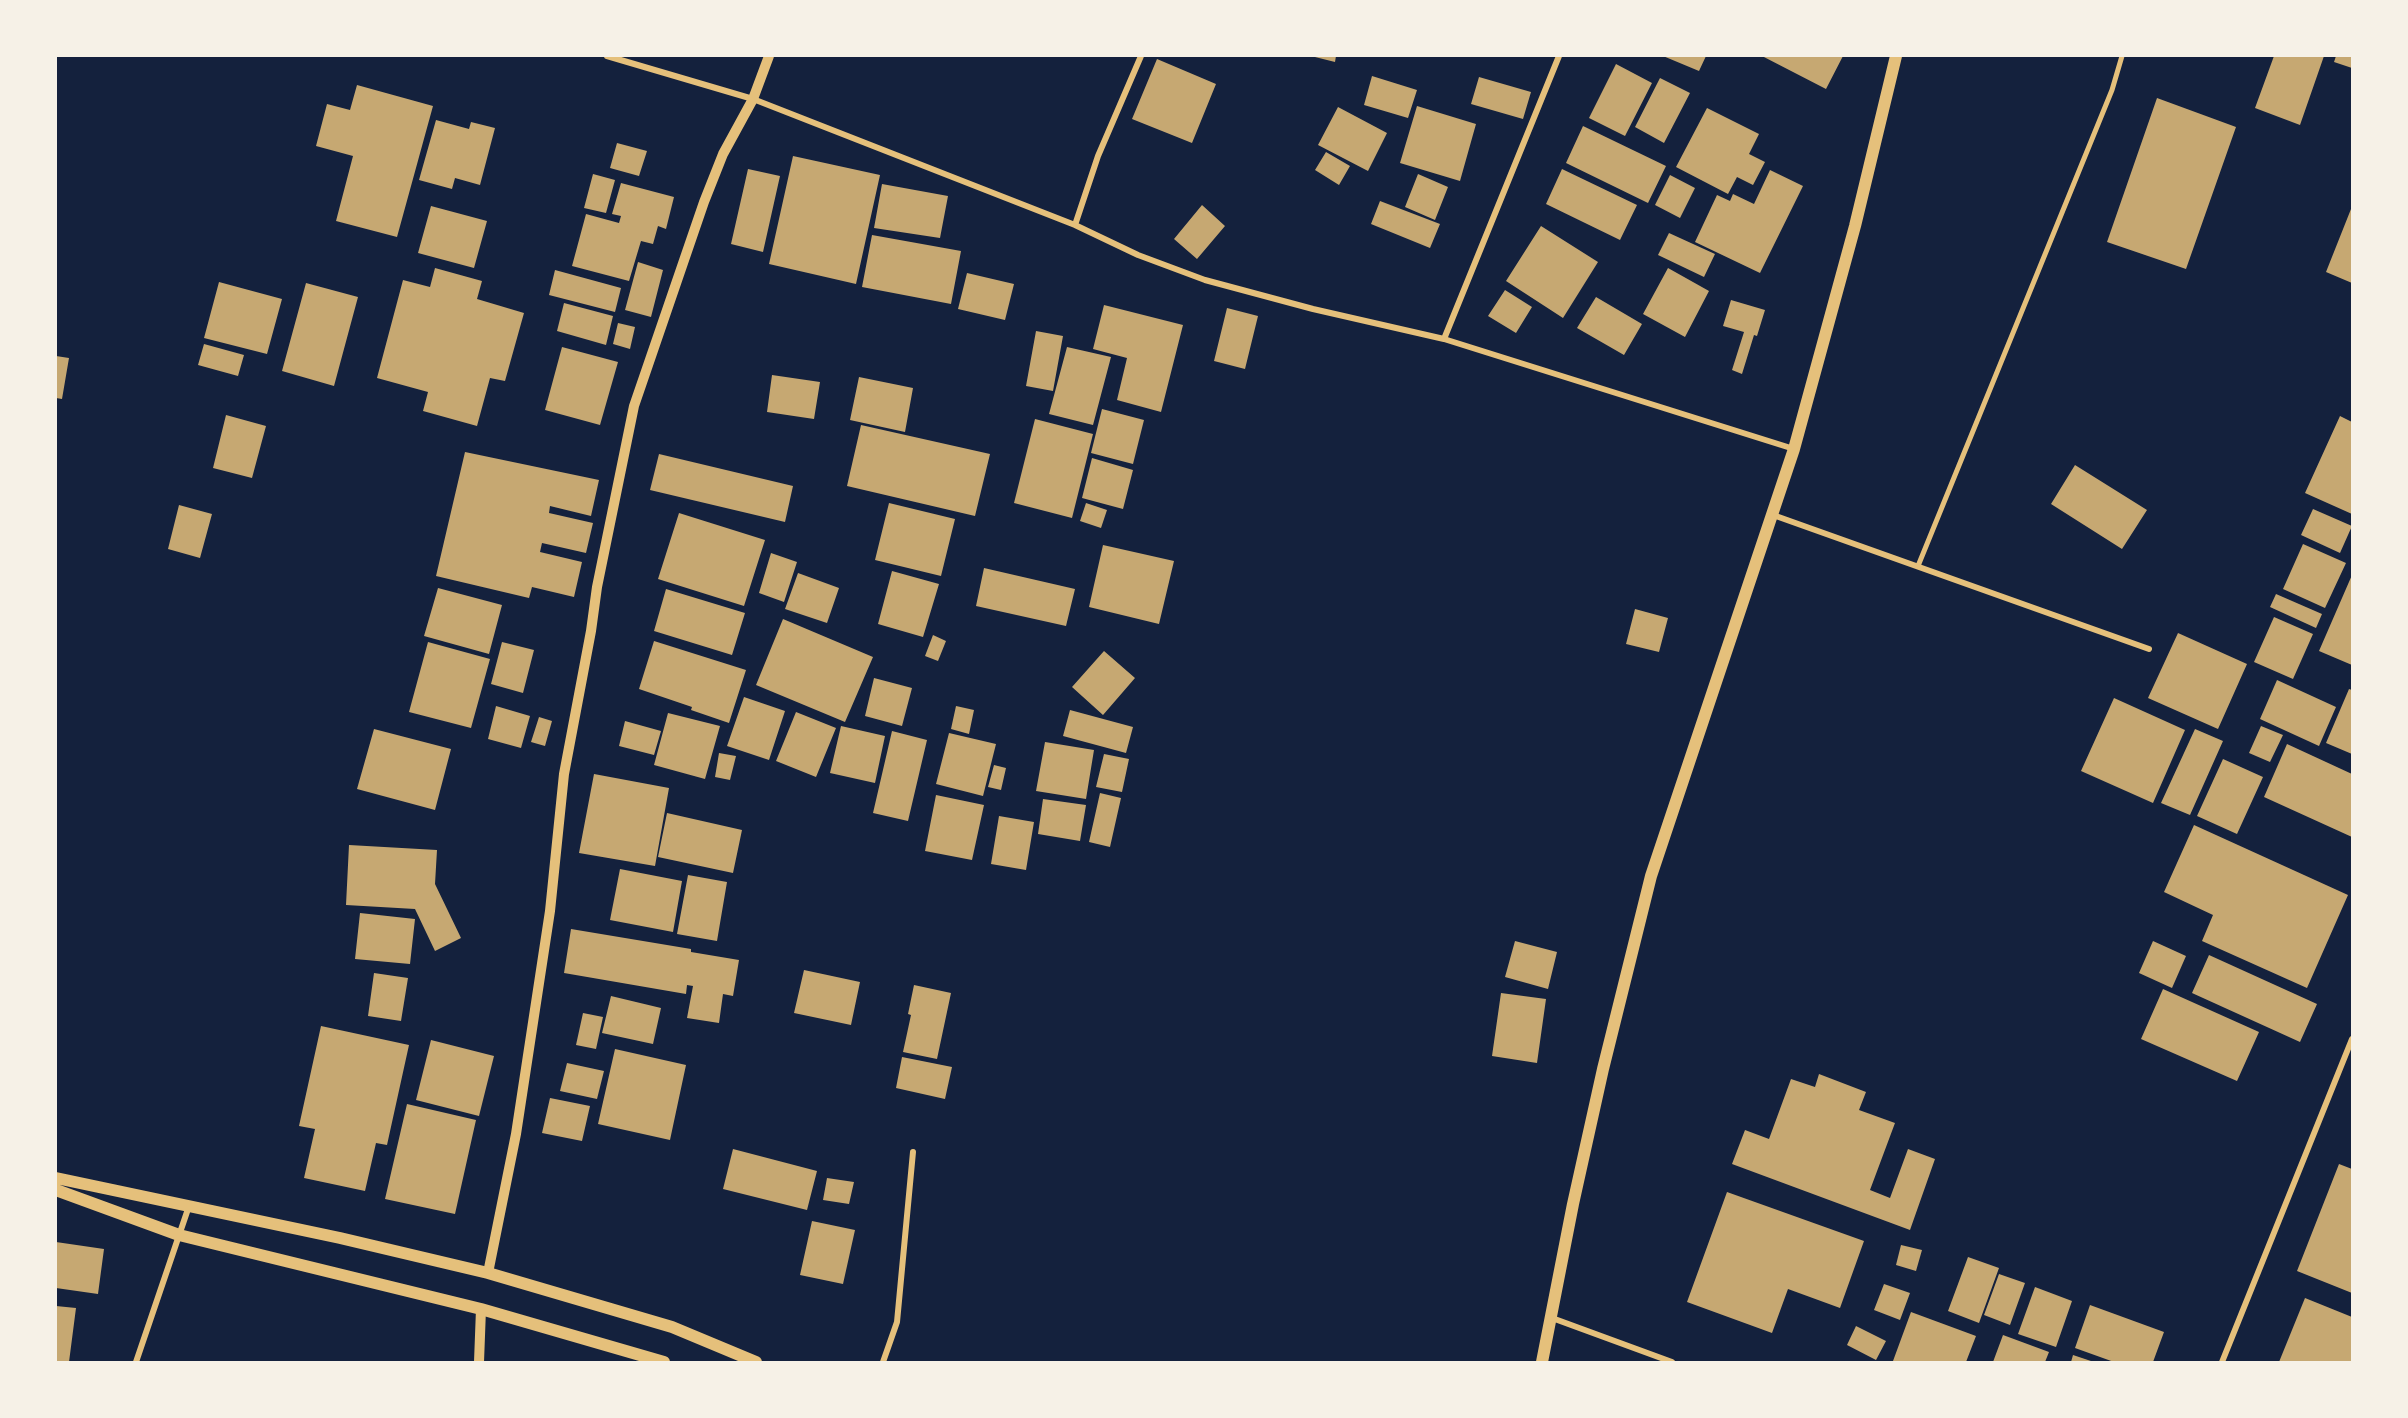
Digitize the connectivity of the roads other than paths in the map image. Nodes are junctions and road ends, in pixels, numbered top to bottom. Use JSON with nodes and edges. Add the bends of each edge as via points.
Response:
{"nodes":[{"id":1,"x":607,"y":56,"type":"edge"},
{"id":2,"x":769,"y":56,"type":"edge"},
{"id":3,"x":1141,"y":56,"type":"edge"},
{"id":4,"x":1559,"y":56,"type":"edge"},
{"id":5,"x":1896,"y":56,"type":"edge"},
{"id":6,"x":2122,"y":56,"type":"edge"},
{"id":7,"x":753,"y":99,"type":"junction"},
{"id":8,"x":1076,"y":225,"type":"junction"},
{"id":9,"x":1444,"y":339,"type":"junction"},
{"id":10,"x":1794,"y":449,"type":"junction"},
{"id":11,"x":1772,"y":514,"type":"junction"},
{"id":12,"x":1918,"y":566,"type":"junction"},
{"id":13,"x":2149,"y":648,"type":"dead end"},
{"id":14,"x":2352,"y":1039,"type":"edge"},
{"id":15,"x":913,"y":1152,"type":"dead end"},
{"id":16,"x":56,"y":1178,"type":"edge"},
{"id":17,"x":56,"y":1190,"type":"edge"},
{"id":18,"x":189,"y":1205,"type":"junction"},
{"id":19,"x":179,"y":1235,"type":"junction"},
{"id":20,"x":488,"y":1273,"type":"junction"},
{"id":21,"x":482,"y":1309,"type":"junction"},
{"id":22,"x":1552,"y":1318,"type":"junction"},
{"id":23,"x":136,"y":1362,"type":"edge"},
{"id":24,"x":479,"y":1362,"type":"edge"},
{"id":25,"x":664,"y":1362,"type":"edge"},
{"id":26,"x":756,"y":1362,"type":"edge"},
{"id":27,"x":883,"y":1362,"type":"edge"},
{"id":28,"x":1542,"y":1362,"type":"edge"},
{"id":29,"x":1672,"y":1362,"type":"edge"},
{"id":30,"x":2222,"y":1362,"type":"edge"}],
"edges":[{"from":1,"to":7,"type":"street"},
{"from":2,"to":7,"type":"street"},
{"from":3,"to":8,"type":"street","via":[[1098,156]]},
{"from":4,"to":9,"type":"street"},
{"from":5,"to":10,"type":"main road","via":[[1855,226]]},
{"from":6,"to":12,"type":"street","via":[[2112,90]]},
{"from":7,"to":8,"type":"street"},
{"from":7,"to":20,"type":"street","via":[[723,154],[704,202],[634,406],[564,774],[550,911],[516,1134]]},
{"from":8,"to":9,"type":"street","via":[[1138,255],[1205,280]]},
{"from":9,"to":10,"type":"street"},
{"from":10,"to":11,"type":"main road"},
{"from":11,"to":12,"type":"street"},
{"from":11,"to":22,"type":"main road","via":[[1651,876],[1600,1080]]},
{"from":12,"to":13,"type":"street"},
{"from":14,"to":30,"type":"street"},
{"from":15,"to":27,"type":"street","via":[[897,1322]]},
{"from":16,"to":18,"type":"main road"},
{"from":17,"to":19,"type":"main road"},
{"from":18,"to":19,"type":"street"},
{"from":18,"to":20,"type":"main road"},
{"from":19,"to":21,"type":"main road"},
{"from":19,"to":23,"type":"street"},
{"from":20,"to":26,"type":"main road","via":[[672,1327]]},
{"from":21,"to":24,"type":"street"},
{"from":21,"to":25,"type":"main road"},
{"from":22,"to":28,"type":"main road"},
{"from":22,"to":29,"type":"street"}]}
